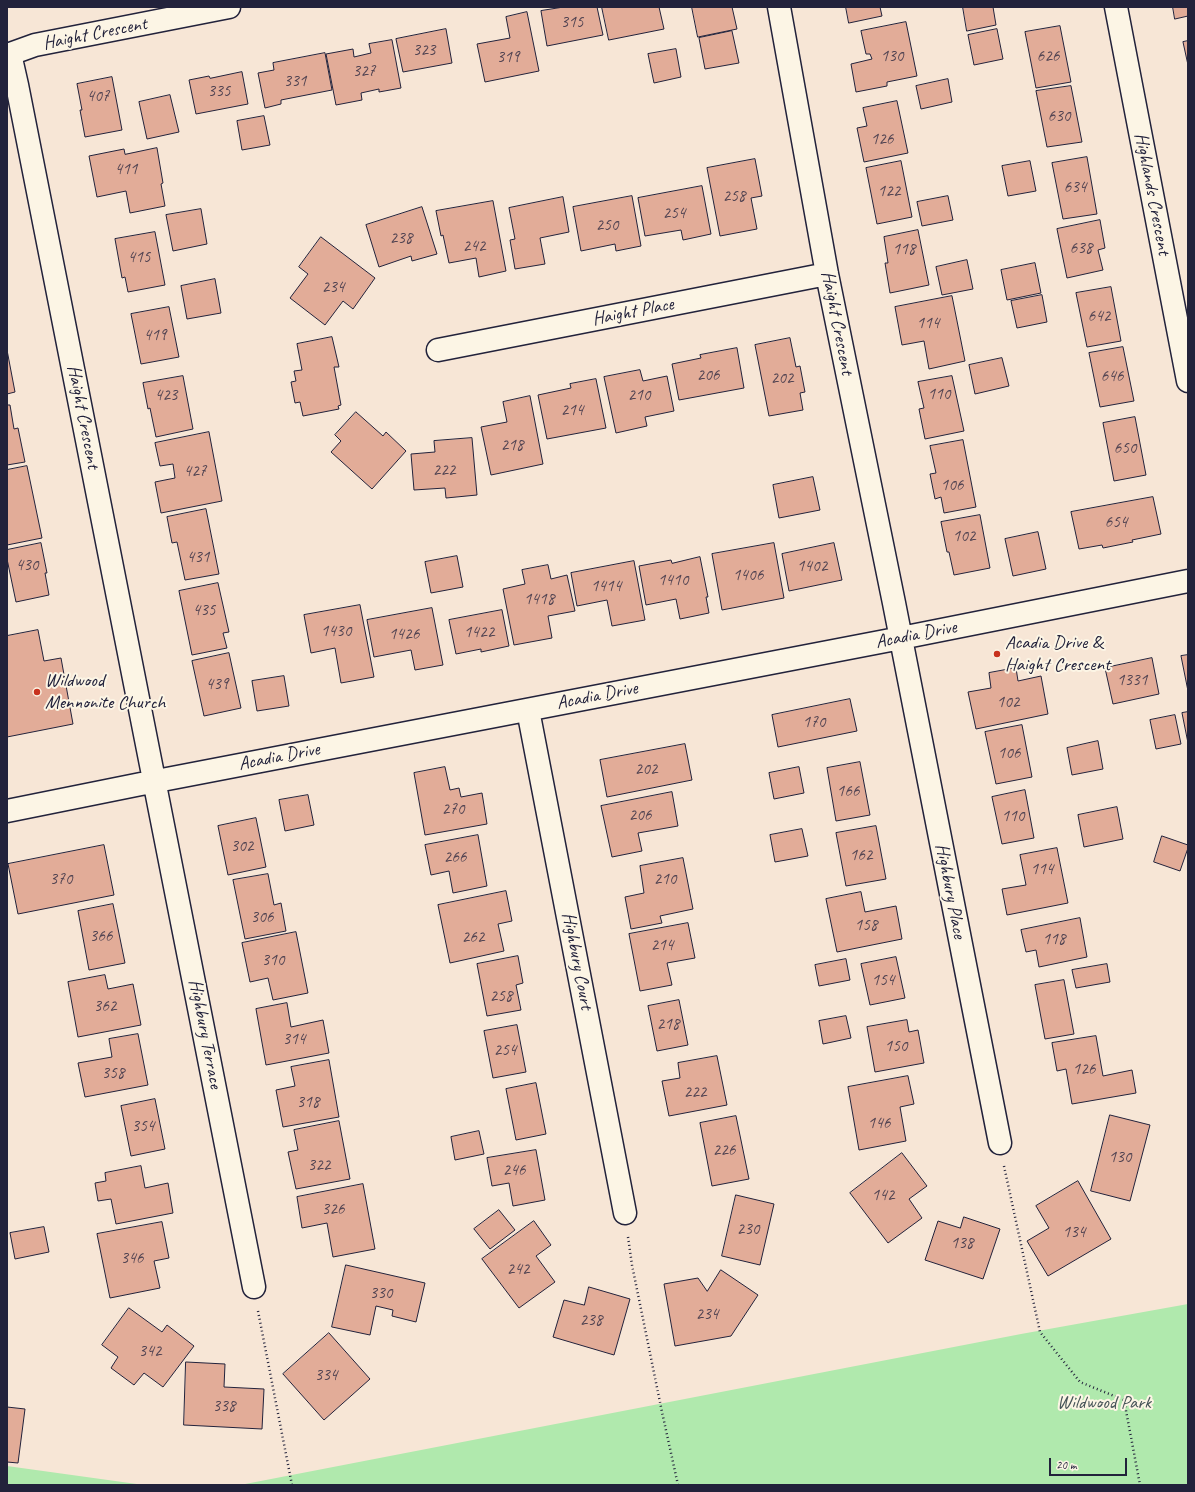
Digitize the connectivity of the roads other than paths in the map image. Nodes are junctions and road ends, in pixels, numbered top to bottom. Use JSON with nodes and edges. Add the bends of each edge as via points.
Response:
{"nodes":[{"id":1,"x":229,"y":7,"type":"edge"},
{"id":2,"x":779,"y":7,"type":"edge"},
{"id":3,"x":1116,"y":7,"type":"edge"},
{"id":4,"x":8,"y":51,"type":"edge"},
{"id":5,"x":827,"y":274,"type":"junction"},
{"id":6,"x":438,"y":350,"type":"dead end"},
{"id":7,"x":1188,"y":380,"type":"edge"},
{"id":8,"x":1188,"y":581,"type":"edge"},
{"id":9,"x":901,"y":638,"type":"junction"},
{"id":10,"x":528,"y":710,"type":"junction"},
{"id":11,"x":155,"y":781,"type":"junction"},
{"id":12,"x":7,"y":811,"type":"edge"},
{"id":13,"x":1000,"y":1143,"type":"dead end"},
{"id":14,"x":625,"y":1213,"type":"road end"},
{"id":15,"x":254,"y":1287,"type":"dead end"}],
"edges":[{"from":1,"to":4,"type":"street","name":"Haight Crescent"},
{"from":2,"to":5,"type":"street","name":"Haight Crescent"},
{"from":3,"to":7,"type":"street","name":"Highlands Crescent"},
{"from":4,"to":11,"type":"street","name":"Haight Crescent","via":[[17,85]]},
{"from":5,"to":6,"type":"street","name":"Haight Place"},
{"from":5,"to":9,"type":"street","name":"Haight Crescent"},
{"from":8,"to":9,"type":"street","name":"Acadia Drive"},
{"from":9,"to":10,"type":"street","name":"Acadia Drive"},
{"from":9,"to":13,"type":"street","name":"Highbury Place"},
{"from":10,"to":11,"type":"street","name":"Acadia Drive"},
{"from":10,"to":14,"type":"street","name":"Highbury Court"},
{"from":11,"to":12,"type":"street","name":"Acadia Drive"},
{"from":11,"to":15,"type":"street","name":"Highbury Terrace"}]}
